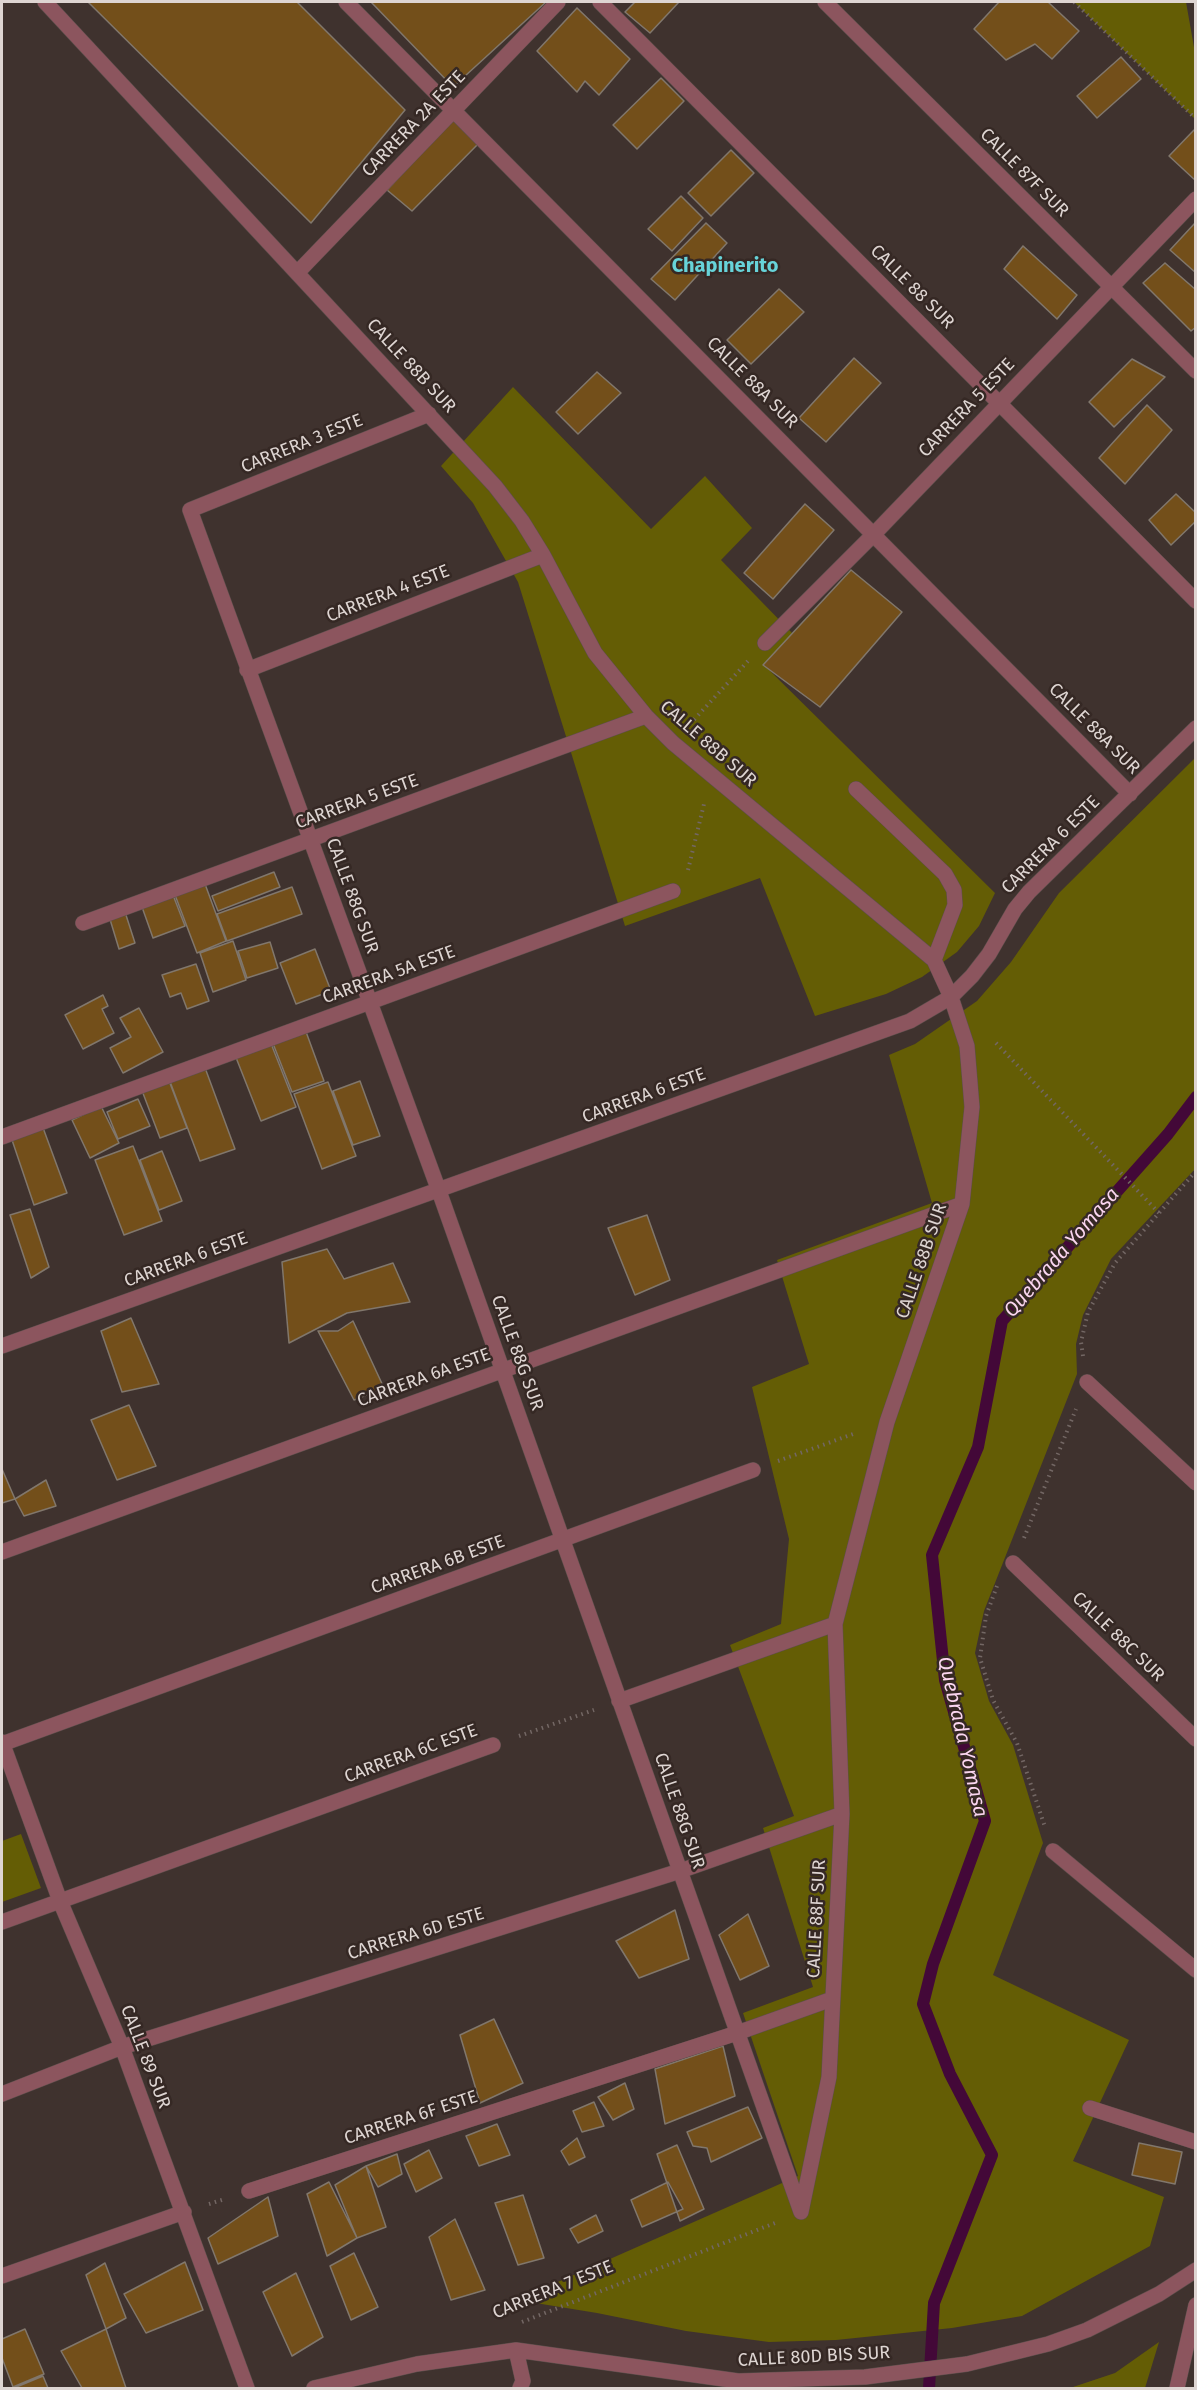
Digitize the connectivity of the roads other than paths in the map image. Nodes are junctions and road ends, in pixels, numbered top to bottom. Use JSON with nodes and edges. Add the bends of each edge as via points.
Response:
{"nodes":[{"id":1,"x":45,"y":2,"type":"edge"},
{"id":2,"x":345,"y":2,"type":"edge"},
{"id":3,"x":558,"y":2,"type":"edge"},
{"id":4,"x":600,"y":2,"type":"edge"},
{"id":5,"x":825,"y":2,"type":"edge"},
{"id":6,"x":454,"y":111,"type":"junction"},
{"id":7,"x":1196,"y":199,"type":"edge"},
{"id":8,"x":297,"y":273,"type":"junction"},
{"id":9,"x":1110,"y":288,"type":"junction"},
{"id":10,"x":1196,"y":371,"type":"edge"},
{"id":11,"x":999,"y":403,"type":"junction"},
{"id":12,"x":429,"y":414,"type":"junction"},
{"id":13,"x":189,"y":510,"type":"joint"},
{"id":14,"x":874,"y":534,"type":"junction"},
{"id":15,"x":543,"y":555,"type":"junction"},
{"id":16,"x":1196,"y":601,"type":"edge"},
{"id":17,"x":765,"y":643,"type":"road end"},
{"id":18,"x":247,"y":669,"type":"junction"},
{"id":19,"x":645,"y":716,"type":"junction"},
{"id":20,"x":1196,"y":728,"type":"edge"},
{"id":21,"x":856,"y":789,"type":"dead end"},
{"id":22,"x":1130,"y":794,"type":"junction"},
{"id":23,"x":310,"y":840,"type":"junction"},
{"id":24,"x":673,"y":891,"type":"road end"},
{"id":25,"x":82,"y":923,"type":"dead end"},
{"id":26,"x":934,"y":960,"type":"junction"},
{"id":27,"x":951,"y":996,"type":"junction"},
{"id":28,"x":370,"y":1003,"type":"junction"},
{"id":29,"x":2,"y":1137,"type":"edge"},
{"id":30,"x":439,"y":1191,"type":"junction"},
{"id":31,"x":962,"y":1204,"type":"junction"},
{"id":32,"x":2,"y":1346,"type":"edge"},
{"id":33,"x":502,"y":1371,"type":"junction"},
{"id":34,"x":1087,"y":1382,"type":"road end"},
{"id":35,"x":753,"y":1470,"type":"road end"},
{"id":36,"x":1196,"y":1483,"type":"edge"},
{"id":37,"x":562,"y":1540,"type":"junction"},
{"id":38,"x":2,"y":1552,"type":"edge"},
{"id":39,"x":1013,"y":1563,"type":"dead end"},
{"id":40,"x":835,"y":1624,"type":"junction"},
{"id":41,"x":620,"y":1701,"type":"junction"},
{"id":42,"x":1196,"y":1739,"type":"edge"},
{"id":43,"x":2,"y":1743,"type":"edge"},
{"id":44,"x":493,"y":1745,"type":"road end"},
{"id":45,"x":842,"y":1814,"type":"junction"},
{"id":46,"x":1053,"y":1851,"type":"dead end"},
{"id":47,"x":680,"y":1871,"type":"junction"},
{"id":48,"x":60,"y":1901,"type":"junction"},
{"id":49,"x":2,"y":1922,"type":"edge"},
{"id":50,"x":1196,"y":1970,"type":"edge"},
{"id":51,"x":832,"y":1999,"type":"junction"},
{"id":52,"x":737,"y":2033,"type":"junction"},
{"id":53,"x":122,"y":2047,"type":"junction"},
{"id":54,"x":2,"y":2094,"type":"edge"},
{"id":55,"x":1090,"y":2108,"type":"dead end"},
{"id":56,"x":1196,"y":2142,"type":"edge"},
{"id":57,"x":249,"y":2191,"type":"road end"},
{"id":58,"x":184,"y":2212,"type":"junction"},
{"id":59,"x":801,"y":2212,"type":"joint"},
{"id":60,"x":1196,"y":2270,"type":"edge"},
{"id":61,"x":2,"y":2276,"type":"edge"},
{"id":62,"x":1196,"y":2305,"type":"edge"},
{"id":63,"x":516,"y":2350,"type":"junction"},
{"id":64,"x":247,"y":2388,"type":"edge"},
{"id":65,"x":314,"y":2388,"type":"edge"},
{"id":66,"x":520,"y":2388,"type":"edge"},
{"id":67,"x":1177,"y":2388,"type":"edge"}],
"edges":[{"from":1,"to":8,"type":"street","name":"CALLE 88B SUR"},
{"from":2,"to":6,"type":"street","name":"CALLE 88A SUR"},
{"from":3,"to":6,"type":"street","name":"CARRERA 2A ESTE"},
{"from":4,"to":11,"type":"street","name":"CALLE 88 SUR"},
{"from":5,"to":9,"type":"street","name":"CALLE 87F SUR"},
{"from":6,"to":8,"type":"street","name":"CARRERA 2A ESTE"},
{"from":6,"to":14,"type":"street","name":"CALLE 88A SUR"},
{"from":7,"to":9,"type":"street","name":"CARRERA 5 ESTE"},
{"from":8,"to":12,"type":"street","name":"CALLE 88B SUR"},
{"from":9,"to":10,"type":"street","name":"CALLE 87F SUR"},
{"from":9,"to":11,"type":"street","name":"CARRERA 5 ESTE"},
{"from":11,"to":14,"type":"street","name":"CARRERA 5 ESTE"},
{"from":11,"to":16,"type":"street","name":"CALLE 88 SUR"},
{"from":12,"to":13,"type":"street","name":"CARRERA 3 ESTE"},
{"from":12,"to":15,"type":"street","name":"CALLE 88B SUR","via":[[495,486]]},
{"from":13,"to":18,"type":"street","name":"CALLE 88G SUR"},
{"from":14,"to":17,"type":"street","name":"CARRERA 5 ESTE"},
{"from":14,"to":22,"type":"street","name":"CALLE 88A SUR"},
{"from":15,"to":18,"type":"street","name":"CARRERA 4 ESTE"},
{"from":15,"to":19,"type":"street","name":"CALLE 88B SUR","via":[[595,653]]},
{"from":18,"to":23,"type":"street","name":"CALLE 88G SUR"},
{"from":19,"to":23,"type":"street","name":"CARRERA 5 ESTE"},
{"from":19,"to":26,"type":"street","name":"CALLE 88B SUR"},
{"from":20,"to":22,"type":"street","name":"CARRERA 6 ESTE"},
{"from":21,"to":26,"type":"street","via":[[945,874],[954,890],[955,904]]},
{"from":22,"to":27,"type":"street","name":"CARRERA 6 ESTE","via":[[1029,892],[972,976]]},
{"from":23,"to":25,"type":"street","name":"CARRERA 5 ESTE"},
{"from":23,"to":28,"type":"street","name":"CALLE 88G SUR"},
{"from":24,"to":28,"type":"street","name":"CARRERA 5A ESTE"},
{"from":26,"to":27,"type":"street","name":"CALLE 88B SUR"},
{"from":27,"to":30,"type":"street","name":"CARRERA 6 ESTE","via":[[910,1021]]},
{"from":27,"to":31,"type":"street","name":"CALLE 88B SUR","via":[[967,1046],[972,1107]]},
{"from":28,"to":29,"type":"street","name":"CARRERA 5A ESTE"},
{"from":28,"to":30,"type":"street","name":"CALLE 88G SUR"},
{"from":30,"to":32,"type":"street","name":"CARRERA 6 ESTE"},
{"from":30,"to":33,"type":"street","name":"CALLE 88G SUR"},
{"from":31,"to":33,"type":"street","name":"CARRERA 6A ESTE"},
{"from":31,"to":40,"type":"street","name":"CALLE 88B SUR","via":[[887,1422]]},
{"from":33,"to":37,"type":"street","name":"CALLE 88G SUR"},
{"from":33,"to":38,"type":"street","name":"CARRERA 6A ESTE"},
{"from":34,"to":36,"type":"street"},
{"from":35,"to":37,"type":"street","name":"CARRERA 6B ESTE"},
{"from":37,"to":41,"type":"street","name":"CALLE 88G SUR"},
{"from":37,"to":43,"type":"street","name":"CARRERA 6B ESTE"},
{"from":39,"to":42,"type":"street","name":"CALLE 88C SUR"},
{"from":40,"to":41,"type":"street"},
{"from":40,"to":45,"type":"street","name":"CALLE 88F SUR"},
{"from":41,"to":47,"type":"street","name":"CALLE 88G SUR"},
{"from":43,"to":48,"type":"street","name":"CALLE 89 SUR"},
{"from":44,"to":48,"type":"street","name":"CARRERA 6C ESTE"},
{"from":45,"to":47,"type":"street","name":"CARRERA 6D ESTE"},
{"from":45,"to":51,"type":"street","name":"CALLE 88F SUR"},
{"from":46,"to":50,"type":"street"},
{"from":47,"to":52,"type":"street","name":"CALLE 88G SUR"},
{"from":47,"to":53,"type":"street","name":"CARRERA 6D ESTE"},
{"from":48,"to":49,"type":"street","name":"CARRERA 6C ESTE"},
{"from":48,"to":53,"type":"street","name":"CALLE 89 SUR"},
{"from":51,"to":52,"type":"street","name":"CARRERA 6F ESTE"},
{"from":51,"to":59,"type":"street","name":"CALLE 88F SUR","via":[[829,2077]]},
{"from":52,"to":57,"type":"street","name":"CARRERA 6F ESTE"},
{"from":52,"to":59,"type":"street","name":"CALLE 88G SUR"},
{"from":53,"to":54,"type":"street","name":"CARRERA 6D ESTE"},
{"from":53,"to":58,"type":"street","name":"CALLE 89 SUR"},
{"from":55,"to":56,"type":"street"},
{"from":58,"to":61,"type":"street"},
{"from":58,"to":64,"type":"street","name":"CALLE 89 SUR"},
{"from":60,"to":63,"type":"street","name":"CALLE 80D BIS SUR","via":[[1160,2294],[1087,2330],[1048,2344],[967,2364],[865,2377],[738,2381]]},
{"from":62,"to":67,"type":"street"},
{"from":63,"to":65,"type":"street","name":"CALLE 80D BIS SUR","via":[[417,2364]]},
{"from":63,"to":66,"type":"street","via":[[523,2381]]}]}
